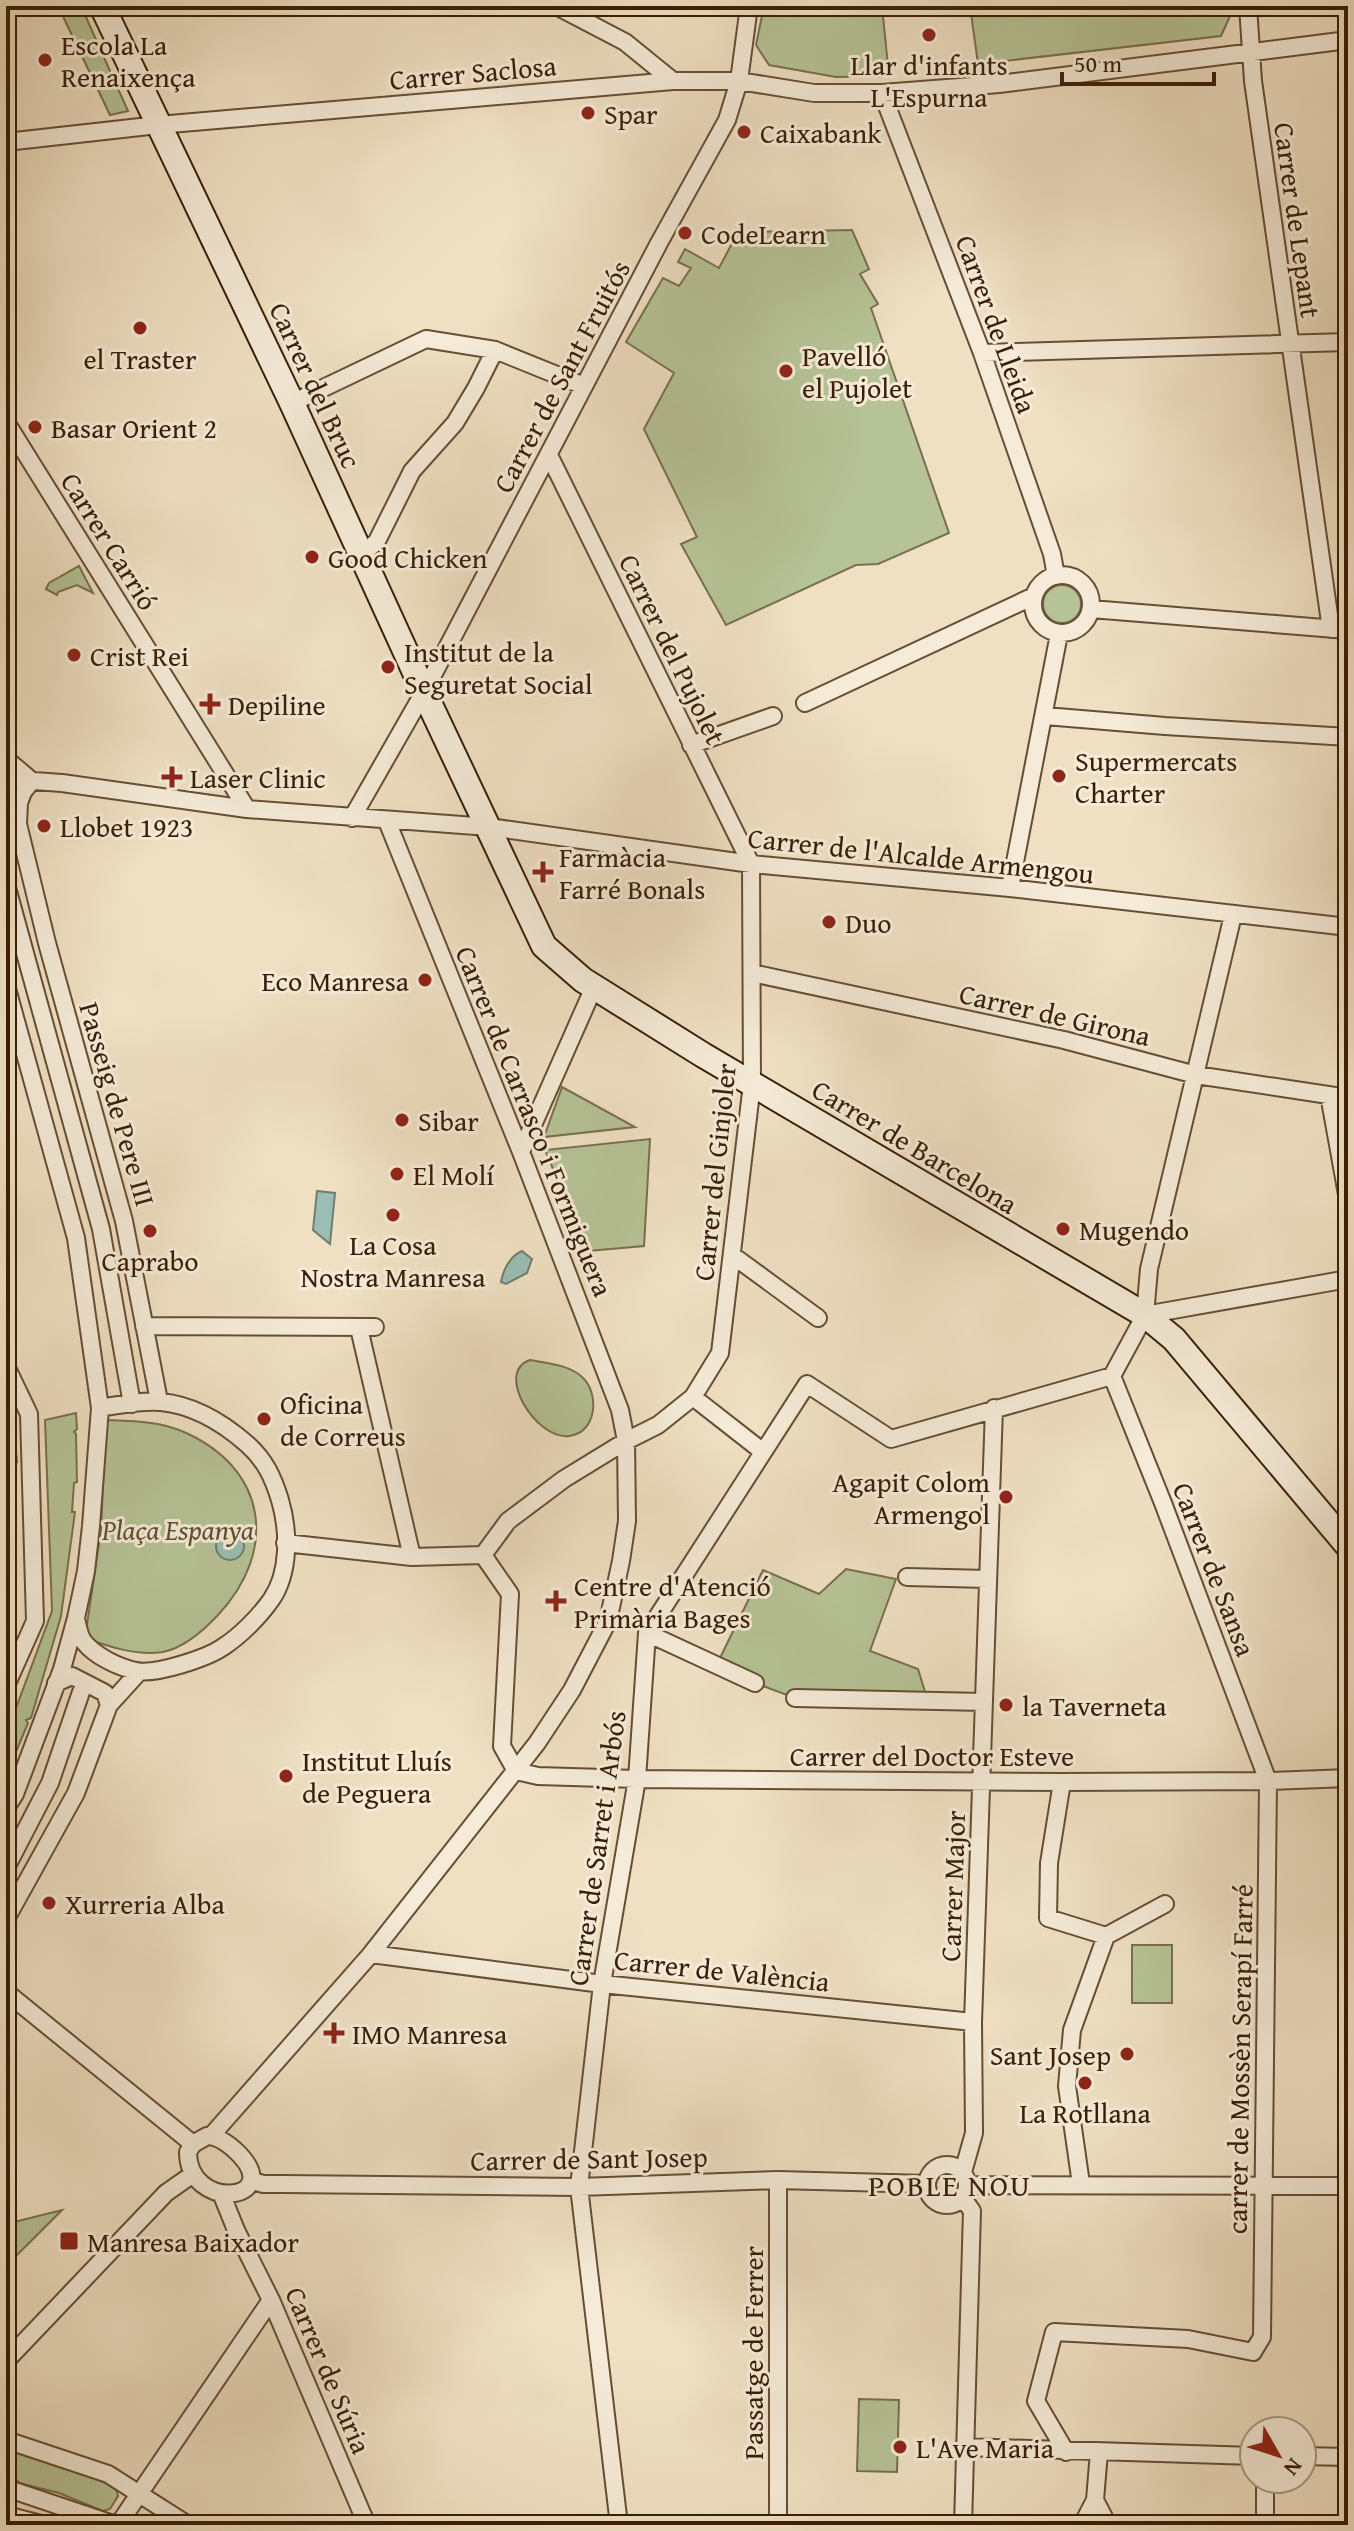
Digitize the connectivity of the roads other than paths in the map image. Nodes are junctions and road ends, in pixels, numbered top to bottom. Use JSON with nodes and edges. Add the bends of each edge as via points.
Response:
{"nodes":[{"id":1,"x":102,"y":6,"type":"edge"},
{"id":2,"x":556,"y":6,"type":"edge"},
{"id":3,"x":749,"y":6,"type":"edge"},
{"id":4,"x":1248,"y":6,"type":"edge"},
{"id":5,"x":1348,"y":40,"type":"edge"},
{"id":6,"x":1249,"y":55,"type":"junction"},
{"id":7,"x":673,"y":81,"type":"junction"},
{"id":8,"x":739,"y":81,"type":"junction"},
{"id":9,"x":882,"y":93,"type":"junction"},
{"id":10,"x":158,"y":125,"type":"junction"},
{"id":11,"x":6,"y":142,"type":"edge"},
{"id":12,"x":1348,"y":342,"type":"edge"},
{"id":13,"x":1289,"y":344,"type":"junction"},
{"id":14,"x":495,"y":350,"type":"junction"},
{"id":15,"x":982,"y":353,"type":"junction"},
{"id":16,"x":584,"y":386,"type":"junction"},
{"id":17,"x":292,"y":403,"type":"junction"},
{"id":18,"x":6,"y":422,"type":"edge"},
{"id":19,"x":549,"y":455,"type":"junction"},
{"id":20,"x":363,"y":554,"type":"junction"},
{"id":21,"x":1056,"y":576,"type":"junction"},
{"id":22,"x":1034,"y":596,"type":"junction"},
{"id":23,"x":1091,"y":609,"type":"junction"},
{"id":24,"x":1331,"y":629,"type":"junction"},
{"id":25,"x":1348,"y":630,"type":"edge"},
{"id":26,"x":1059,"y":634,"type":"junction"},
{"id":27,"x":424,"y":692,"type":"junction"},
{"id":28,"x":805,"y":703,"type":"dead end"},
{"id":29,"x":773,"y":716,"type":"dead end"},
{"id":30,"x":1045,"y":716,"type":"junction"},
{"id":31,"x":1348,"y":737,"type":"edge"},
{"id":32,"x":691,"y":745,"type":"junction"},
{"id":33,"x":6,"y":759,"type":"edge"},
{"id":34,"x":6,"y":779,"type":"edge"},
{"id":35,"x":32,"y":781,"type":"junction"},
{"id":36,"x":473,"y":791,"type":"joint"},
{"id":37,"x":247,"y":809,"type":"junction"},
{"id":38,"x":352,"y":818,"type":"junction"},
{"id":39,"x":387,"y":821,"type":"junction"},
{"id":40,"x":489,"y":827,"type":"junction"},
{"id":41,"x":751,"y":864,"type":"junction"},
{"id":42,"x":6,"y":884,"type":"edge"},
{"id":43,"x":1010,"y":888,"type":"junction"},
{"id":44,"x":1233,"y":915,"type":"junction"},
{"id":45,"x":1348,"y":927,"type":"edge"},
{"id":46,"x":752,"y":973,"type":"junction"},
{"id":47,"x":6,"y":985,"type":"edge"},
{"id":48,"x":594,"y":987,"type":"junction"},
{"id":49,"x":1196,"y":1075,"type":"junction"},
{"id":50,"x":752,"y":1084,"type":"junction"},
{"id":51,"x":1329,"y":1095,"type":"junction"},
{"id":52,"x":1348,"y":1098,"type":"edge"},
{"id":53,"x":521,"y":1152,"type":"junction"},
{"id":54,"x":1348,"y":1200,"type":"edge"},
{"id":55,"x":732,"y":1255,"type":"junction"},
{"id":56,"x":1348,"y":1279,"type":"edge"},
{"id":57,"x":1145,"y":1315,"type":"junction"},
{"id":58,"x":818,"y":1318,"type":"dead end"},
{"id":59,"x":144,"y":1326,"type":"junction"},
{"id":60,"x":6,"y":1366,"type":"edge"},
{"id":61,"x":1112,"y":1376,"type":"junction"},
{"id":62,"x":693,"y":1397,"type":"junction"},
{"id":63,"x":159,"y":1401,"type":"junction"},
{"id":64,"x":132,"y":1404,"type":"junction"},
{"id":65,"x":100,"y":1408,"type":"junction"},
{"id":66,"x":994,"y":1408,"type":"junction"},
{"id":67,"x":626,"y":1441,"type":"junction"},
{"id":68,"x":762,"y":1451,"type":"junction"},
{"id":69,"x":285,"y":1543,"type":"junction"},
{"id":70,"x":1348,"y":1546,"type":"edge"},
{"id":71,"x":483,"y":1555,"type":"junction"},
{"id":72,"x":412,"y":1557,"type":"junction"},
{"id":73,"x":907,"y":1577,"type":"dead end"},
{"id":74,"x":988,"y":1579,"type":"junction"},
{"id":75,"x":76,"y":1618,"type":"junction"},
{"id":76,"x":647,"y":1633,"type":"junction"},
{"id":77,"x":139,"y":1672,"type":"junction"},
{"id":78,"x":56,"y":1683,"type":"junction"},
{"id":79,"x":755,"y":1683,"type":"dead end"},
{"id":80,"x":6,"y":1686,"type":"edge"},
{"id":81,"x":81,"y":1692,"type":"dead end"},
{"id":82,"x":795,"y":1698,"type":"dead end"},
{"id":83,"x":984,"y":1702,"type":"junction"},
{"id":84,"x":109,"y":1705,"type":"junction"},
{"id":85,"x":516,"y":1771,"type":"junction"},
{"id":86,"x":1348,"y":1778,"type":"edge"},
{"id":87,"x":637,"y":1779,"type":"junction"},
{"id":88,"x":982,"y":1781,"type":"junction"},
{"id":89,"x":1268,"y":1781,"type":"junction"},
{"id":90,"x":1062,"y":1782,"type":"junction"},
{"id":91,"x":9,"y":1798,"type":"edge"},
{"id":92,"x":6,"y":1868,"type":"edge"},
{"id":93,"x":1165,"y":1904,"type":"dead end"},
{"id":94,"x":6,"y":1919,"type":"edge"},
{"id":95,"x":1106,"y":1936,"type":"junction"},
{"id":96,"x":371,"y":1954,"type":"junction"},
{"id":97,"x":602,"y":1984,"type":"junction"},
{"id":98,"x":6,"y":1992,"type":"edge"},
{"id":99,"x":973,"y":2022,"type":"junction"},
{"id":100,"x":211,"y":2136,"type":"junction"},
{"id":101,"x":193,"y":2144,"type":"junction"},
{"id":102,"x":193,"y":2174,"type":"junction"},
{"id":103,"x":251,"y":2180,"type":"junction"},
{"id":104,"x":778,"y":2180,"type":"junction"},
{"id":105,"x":927,"y":2184,"type":"junction"},
{"id":106,"x":1081,"y":2184,"type":"junction"},
{"id":107,"x":964,"y":2185,"type":"junction"},
{"id":108,"x":1264,"y":2186,"type":"junction"},
{"id":109,"x":1348,"y":2186,"type":"edge"},
{"id":110,"x":579,"y":2187,"type":"junction"},
{"id":111,"x":221,"y":2193,"type":"junction"},
{"id":112,"x":271,"y":2300,"type":"junction"},
{"id":113,"x":6,"y":2361,"type":"edge"},
{"id":114,"x":6,"y":2440,"type":"edge"},
{"id":115,"x":965,"y":2447,"type":"junction"},
{"id":116,"x":1066,"y":2452,"type":"junction"},
{"id":117,"x":1099,"y":2452,"type":"junction"},
{"id":118,"x":1238,"y":2456,"type":"edge"},
{"id":119,"x":1318,"y":2456,"type":"edge"},
{"id":120,"x":1348,"y":2457,"type":"edge"},
{"id":121,"x":6,"y":2484,"type":"edge"},
{"id":122,"x":138,"y":2492,"type":"junction"},
{"id":123,"x":1265,"y":2495,"type":"edge"},
{"id":124,"x":1095,"y":2500,"type":"junction"},
{"id":125,"x":6,"y":2515,"type":"edge"},
{"id":126,"x":45,"y":2525,"type":"edge"},
{"id":127,"x":117,"y":2525,"type":"edge"},
{"id":128,"x":188,"y":2525,"type":"edge"},
{"id":129,"x":367,"y":2525,"type":"edge"},
{"id":130,"x":619,"y":2525,"type":"edge"},
{"id":131,"x":778,"y":2525,"type":"edge"},
{"id":132,"x":963,"y":2525,"type":"edge"},
{"id":133,"x":1082,"y":2525,"type":"edge"},
{"id":134,"x":1108,"y":2525,"type":"edge"},
{"id":135,"x":1265,"y":2525,"type":"edge"}],
"edges":[{"from":1,"to":10,"type":"street","name":"Carrer del Bruc"},
{"from":2,"to":7,"type":"street","via":[[625,42]]},
{"from":3,"to":8,"type":"street","name":"Carrer de Sant Fruitós"},
{"from":4,"to":6,"type":"street","name":"Carrer de Lepant"},
{"from":5,"to":6,"type":"street","name":"Carrer Saclosa"},
{"from":6,"to":9,"type":"street","name":"Carrer Saclosa"},
{"from":6,"to":13,"type":"street","name":"Carrer de Lepant"},
{"from":7,"to":8,"type":"street","name":"Carrer Saclosa"},
{"from":7,"to":10,"type":"street","name":"Carrer Saclosa"},
{"from":8,"to":9,"type":"street","name":"Carrer Saclosa","via":[[814,93]]},
{"from":8,"to":16,"type":"street","name":"Carrer de Sant Fruitós","via":[[727,120]]},
{"from":9,"to":15,"type":"street","name":"Carrer de Lleida"},
{"from":10,"to":11,"type":"street"},
{"from":10,"to":17,"type":"street","name":"Carrer del Bruc"},
{"from":12,"to":13,"type":"street"},
{"from":13,"to":15,"type":"street"},
{"from":13,"to":24,"type":"street","name":"Carrer de Lepant"},
{"from":14,"to":16,"type":"street"},
{"from":14,"to":17,"type":"street","via":[[426,339]]},
{"from":14,"to":20,"type":"street","via":[[455,423],[412,471],[377,541]]},
{"from":15,"to":21,"type":"street","name":"Carrer de Lleida"},
{"from":16,"to":19,"type":"street","name":"Carrer de Sant Fruitós"},
{"from":17,"to":20,"type":"street","name":"Carrer del Bruc"},
{"from":18,"to":37,"type":"street","name":"Carrer Carrió"},
{"from":19,"to":27,"type":"street","name":"Carrer de Sant Fruitós"},
{"from":19,"to":32,"type":"street","name":"Carrer del Pujolet"},
{"from":20,"to":27,"type":"street","name":"Carrer del Bruc"},
{"from":21,"to":22,"type":"street"},
{"from":21,"to":23,"type":"street","via":[[1072,577],[1085,586]]},
{"from":22,"to":26,"type":"street","via":[[1035,616]]},
{"from":22,"to":28,"type":"street"},
{"from":23,"to":24,"type":"street"},
{"from":23,"to":26,"type":"street","via":[[1080,628]]},
{"from":24,"to":25,"type":"street"},
{"from":26,"to":30,"type":"street"},
{"from":27,"to":36,"type":"street","name":"Carrer del Bruc"},
{"from":27,"to":38,"type":"street","name":"Carrer de Sant Fruitós"},
{"from":29,"to":32,"type":"street"},
{"from":30,"to":31,"type":"street"},
{"from":30,"to":43,"type":"street"},
{"from":32,"to":41,"type":"street","name":"Carrer del Pujolet"},
{"from":33,"to":35,"type":"street"},
{"from":34,"to":35,"type":"street","name":"Carrer de l'Alcalde Armengou"},
{"from":35,"to":37,"type":"street","name":"Carrer de l'Alcalde Armengou"},
{"from":35,"to":59,"type":"street","name":"Passeig de Pere III","via":[[19,803],[18,824],[124,1221]]},
{"from":36,"to":40,"type":"street","name":"Carrer de Barcelona"},
{"from":37,"to":38,"type":"street","name":"Carrer de l'Alcalde Armengou"},
{"from":38,"to":39,"type":"street","name":"Carrer de l'Alcalde Armengou"},
{"from":39,"to":40,"type":"street","name":"Carrer de l'Alcalde Armengou"},
{"from":39,"to":53,"type":"street","name":"Carrer de Carrasco i Formiguera"},
{"from":40,"to":41,"type":"street","name":"Carrer de l'Alcalde Armengou"},
{"from":40,"to":48,"type":"street","name":"Carrer de Barcelona","via":[[544,946]]},
{"from":41,"to":43,"type":"street","name":"Carrer de l'Alcalde Armengou"},
{"from":41,"to":46,"type":"street","name":"Carrer del Ginjoler"},
{"from":42,"to":64,"type":"street","via":[[101,1229]]},
{"from":43,"to":44,"type":"street","name":"Carrer de l'Alcalde Armengou"},
{"from":44,"to":45,"type":"street","name":"Carrer de l'Alcalde Armengou"},
{"from":44,"to":49,"type":"street"},
{"from":46,"to":49,"type":"street","name":"Carrer de Girona","via":[[1064,1040]]},
{"from":46,"to":50,"type":"street","name":"Carrer del Ginjoler"},
{"from":47,"to":65,"type":"street","via":[[76,1238]]},
{"from":48,"to":50,"type":"street","name":"Carrer de Barcelona"},
{"from":48,"to":53,"type":"street"},
{"from":49,"to":51,"type":"street","name":"Carrer de Girona"},
{"from":49,"to":57,"type":"street","via":[[1149,1269]]},
{"from":50,"to":55,"type":"street","name":"Carrer del Ginjoler"},
{"from":50,"to":57,"type":"street","name":"Carrer de Barcelona"},
{"from":51,"to":52,"type":"street","name":"Carrer de Girona"},
{"from":51,"to":54,"type":"street"},
{"from":53,"to":67,"type":"street","name":"Carrer de Carrasco i Formiguera","via":[[620,1410]]},
{"from":55,"to":58,"type":"street"},
{"from":55,"to":62,"type":"street","name":"Carrer del Ginjoler","via":[[720,1353]]},
{"from":56,"to":57,"type":"street"},
{"from":57,"to":61,"type":"street"},
{"from":57,"to":70,"type":"street","name":"Carrer de Barcelona","via":[[1174,1339]]},
{"from":59,"to":63,"type":"street","name":"Passeig de Pere III"},
{"from":59,"to":72,"type":"street","via":[[367,1328]]},
{"from":60,"to":80,"type":"street","via":[[29,1414],[35,1621]]},
{"from":61,"to":66,"type":"street"},
{"from":61,"to":89,"type":"street","name":"Carrer de Sansa"},
{"from":62,"to":67,"type":"street","name":"Carrer del Ginjoler","via":[[658,1425]]},
{"from":62,"to":68,"type":"street"},
{"from":63,"to":64,"type":"street"},
{"from":63,"to":69,"type":"street","via":[[224,1424],[260,1456],[284,1515]]},
{"from":64,"to":65,"type":"street"},
{"from":65,"to":75,"type":"street","via":[[90,1539]]},
{"from":66,"to":68,"type":"street","name":"Carrer de Sarret i Arbós","via":[[891,1439],[807,1384]]},
{"from":66,"to":74,"type":"street","name":"Carrer Major"},
{"from":67,"to":71,"type":"street","via":[[508,1521]]},
{"from":67,"to":85,"type":"street","name":"Carrer de Carrasco i Formiguera","via":[[627,1521],[608,1621],[572,1690]]},
{"from":68,"to":76,"type":"street","name":"Carrer de Sarret i Arbós"},
{"from":69,"to":72,"type":"street"},
{"from":69,"to":77,"type":"street","via":[[284,1567],[272,1599],[223,1648]]},
{"from":71,"to":72,"type":"street"},
{"from":71,"to":85,"type":"street","via":[[510,1594],[502,1746]]},
{"from":73,"to":74,"type":"street"},
{"from":74,"to":83,"type":"street","name":"Carrer Major"},
{"from":75,"to":77,"type":"street","via":[[82,1641],[106,1660]]},
{"from":75,"to":78,"type":"street"},
{"from":76,"to":79,"type":"street"},
{"from":76,"to":87,"type":"street","name":"Carrer de Sarret i Arbós"},
{"from":77,"to":84,"type":"street"},
{"from":78,"to":84,"type":"street","via":[[72,1676],[105,1693]]},
{"from":78,"to":91,"type":"street"},
{"from":81,"to":92,"type":"street","via":[[50,1783]]},
{"from":82,"to":83,"type":"street"},
{"from":83,"to":88,"type":"street","name":"Carrer Major"},
{"from":84,"to":94,"type":"street","via":[[76,1793]]},
{"from":85,"to":87,"type":"street","name":"Carrer del Doctor Esteve"},
{"from":85,"to":96,"type":"street","name":"Carrer de Carrasco i Formiguera"},
{"from":86,"to":89,"type":"street","name":"Carrer del Doctor Esteve"},
{"from":87,"to":88,"type":"street","name":"Carrer del Doctor Esteve"},
{"from":87,"to":97,"type":"street","name":"Carrer de Sarret i Arbós"},
{"from":88,"to":90,"type":"street","name":"Carrer del Doctor Esteve"},
{"from":88,"to":99,"type":"street","name":"Carrer Major"},
{"from":89,"to":90,"type":"street","name":"Carrer del Doctor Esteve"},
{"from":89,"to":108,"type":"street","name":"carrer de Mossèn Serapí Farré"},
{"from":90,"to":95,"type":"street","via":[[1049,1863],[1048,1918]]},
{"from":93,"to":95,"type":"street"},
{"from":95,"to":106,"type":"street","via":[[1072,2030],[1067,2086]]},
{"from":96,"to":97,"type":"street","name":"Carrer de València"},
{"from":96,"to":100,"type":"street","name":"Carrer de Carrasco i Formiguera"},
{"from":97,"to":99,"type":"street","name":"Carrer de València"},
{"from":97,"to":110,"type":"street","name":"Carrer de Sarret i Arbós"},
{"from":98,"to":101,"type":"street"},
{"from":99,"to":107,"type":"street","name":"Carrer Major","via":[[974,2133]]},
{"from":100,"to":101,"type":"street"},
{"from":100,"to":103,"type":"street","via":[[241,2157]]},
{"from":101,"to":102,"type":"street","via":[[188,2152]]},
{"from":102,"to":111,"type":"street"},
{"from":102,"to":113,"type":"street","via":[[166,2193]]},
{"from":103,"to":110,"type":"street","name":"Carrer de Sant Josep"},
{"from":103,"to":111,"type":"street","via":[[243,2193]]},
{"from":104,"to":105,"type":"street","name":"Carrer de Sant Josep"},
{"from":104,"to":110,"type":"street","name":"Carrer de Sant Josep"},
{"from":104,"to":131,"type":"street","name":"Passatge de Ferrer"},
{"from":105,"to":107,"type":"street","via":[[933,2171],[944,2165],[958,2168]]},
{"from":105,"to":107,"type":"street","via":[[940,2205],[953,2205]]},
{"from":106,"to":107,"type":"street"},
{"from":106,"to":108,"type":"street"},
{"from":107,"to":115,"type":"street","name":"Carrer Major","via":[[972,2211]]},
{"from":108,"to":109,"type":"street"},
{"from":108,"to":116,"type":"street","name":"carrer de Mossèn Serapí Farré","via":[[1262,2337],[1253,2352],[1188,2339],[1054,2332],[1036,2401]]},
{"from":110,"to":130,"type":"street","name":"Carrer de Sarret i Arbós"},
{"from":111,"to":112,"type":"street","name":"Carrer de Súria"},
{"from":112,"to":122,"type":"street"},
{"from":112,"to":129,"type":"street","name":"Carrer de Súria"},
{"from":114,"to":122,"type":"street","via":[[108,2474]]},
{"from":115,"to":116,"type":"street"},
{"from":115,"to":132,"type":"street","name":"Carrer Major"},
{"from":116,"to":117,"type":"street"},
{"from":117,"to":118,"type":"street"},
{"from":117,"to":124,"type":"street"},
{"from":119,"to":120,"type":"street"},
{"from":121,"to":127,"type":"street"},
{"from":122,"to":127,"type":"street"},
{"from":122,"to":128,"type":"street"},
{"from":123,"to":135,"type":"street"},
{"from":124,"to":133,"type":"street"},
{"from":124,"to":134,"type":"street"},
{"from":125,"to":126,"type":"street"}]}
